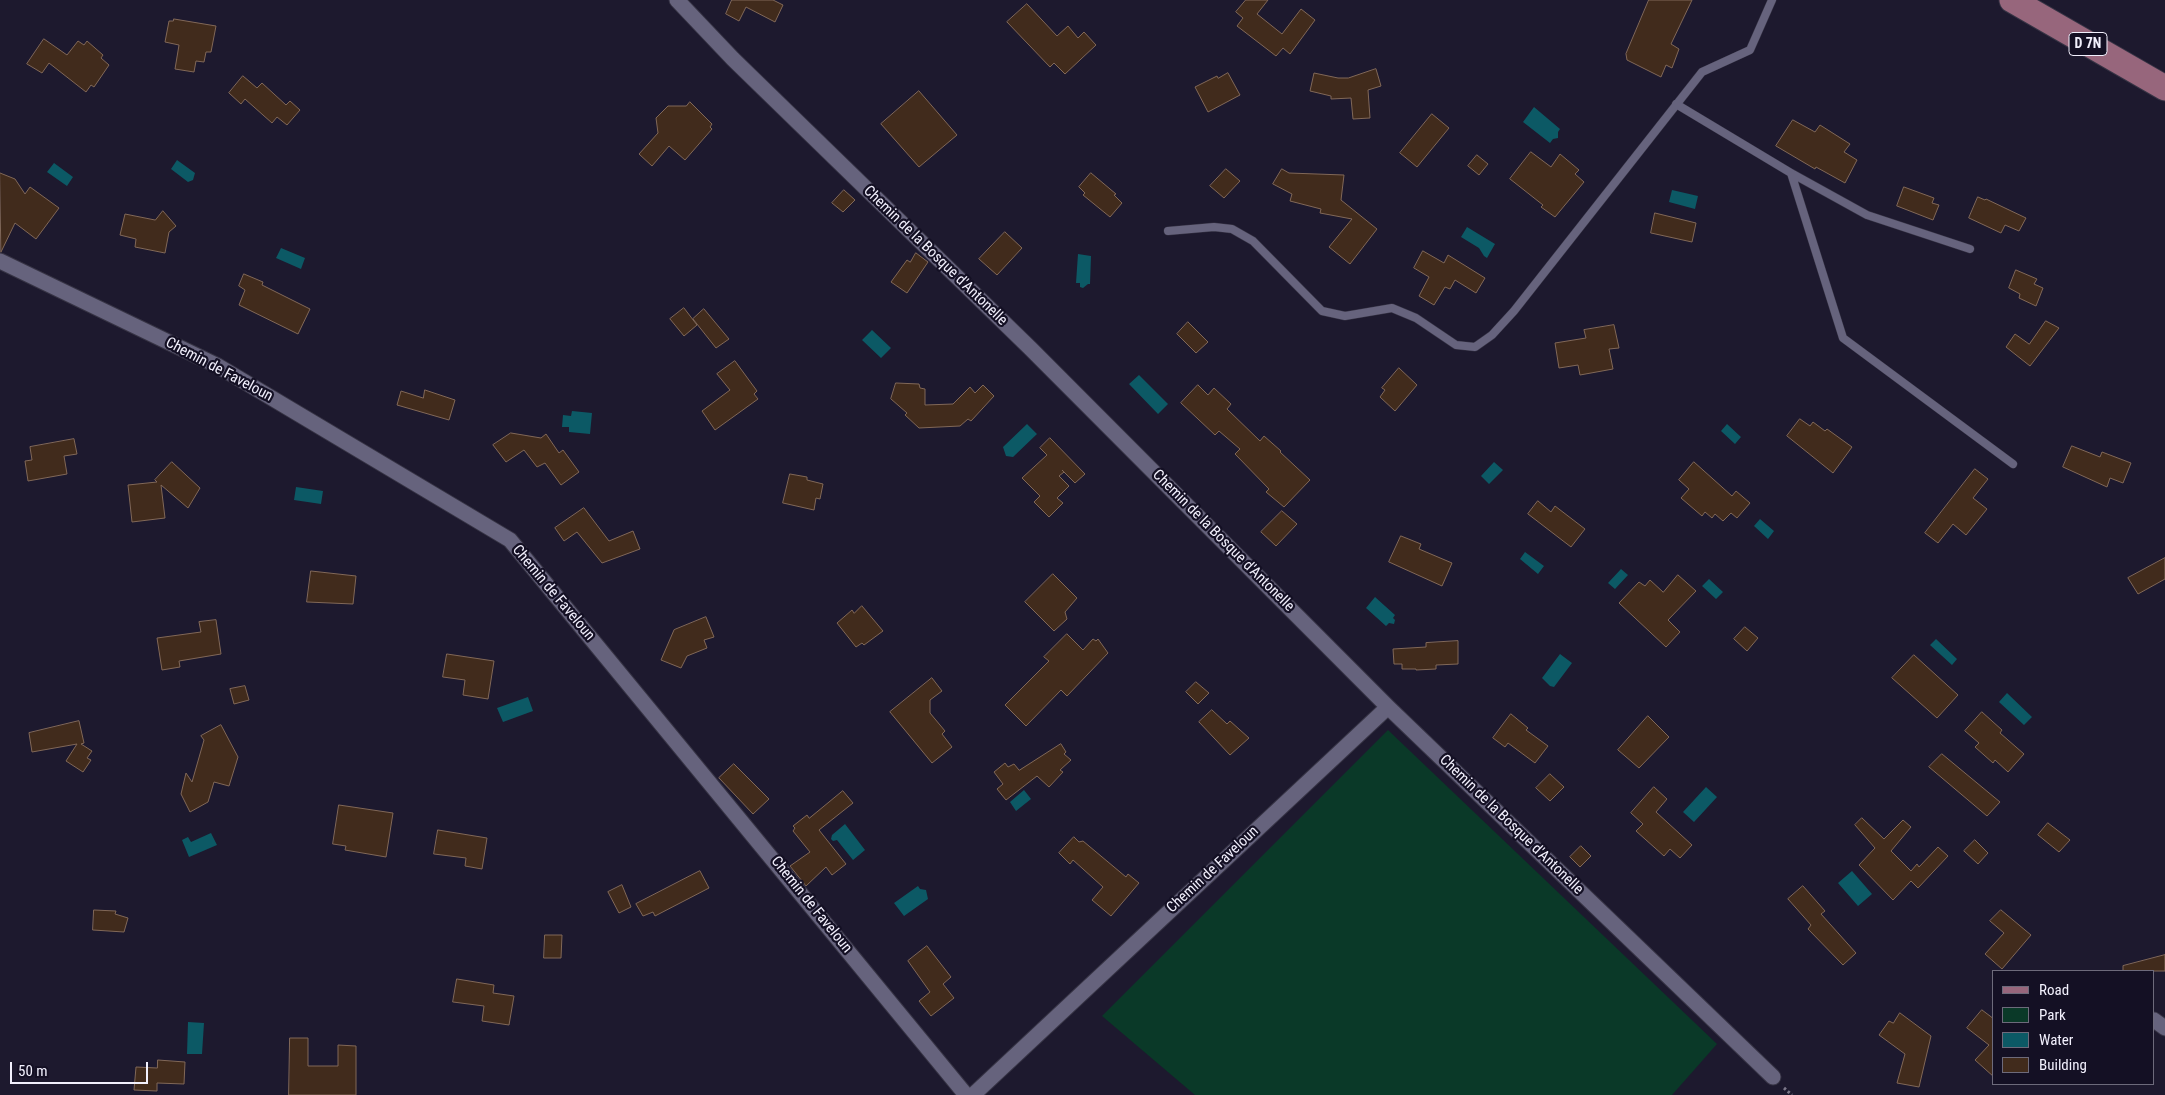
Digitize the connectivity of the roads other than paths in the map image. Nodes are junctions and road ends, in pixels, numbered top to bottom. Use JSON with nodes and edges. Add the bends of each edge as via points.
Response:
{"nodes":[{"id":1,"x":677,"y":0,"type":"edge"},
{"id":2,"x":1772,"y":0,"type":"edge"},
{"id":3,"x":2012,"y":0,"type":"edge"},
{"id":4,"x":2165,"y":88,"type":"edge"},
{"id":5,"x":1676,"y":104,"type":"junction"},
{"id":6,"x":1791,"y":173,"type":"junction"},
{"id":7,"x":1168,"y":230,"type":"dead end"},
{"id":8,"x":1970,"y":249,"type":"dead end"},
{"id":9,"x":0,"y":261,"type":"edge"},
{"id":10,"x":2013,"y":464,"type":"dead end"},
{"id":11,"x":1388,"y":707,"type":"junction"},
{"id":12,"x":1773,"y":1077,"type":"dead end"},
{"id":13,"x":966,"y":1095,"type":"edge"},
{"id":14,"x":973,"y":1095,"type":"edge"}],
"edges":[{"from":1,"to":11,"type":"street","name":"Chemin de la Bosque d'Antonelle"},
{"from":2,"to":5,"type":"lane","via":[[1750,50],[1702,72]]},
{"from":3,"to":4,"type":"main road","number":"D 7N"},
{"from":5,"to":6,"type":"lane"},
{"from":5,"to":7,"type":"lane","via":[[1514,311],[1492,335],[1475,347],[1456,345],[1416,318],[1392,308],[1345,316],[1322,311],[1253,241],[1232,230],[1214,227]]},
{"from":6,"to":8,"type":"lane","via":[[1868,215]]},
{"from":6,"to":10,"type":"lane","via":[[1843,338]]},
{"from":9,"to":13,"type":"street","name":"Chemin de Faveloun","via":[[218,366],[510,540]]},
{"from":11,"to":12,"type":"street","name":"Chemin de la Bosque d'Antonelle"},
{"from":11,"to":14,"type":"street","name":"Chemin de Faveloun"}]}
